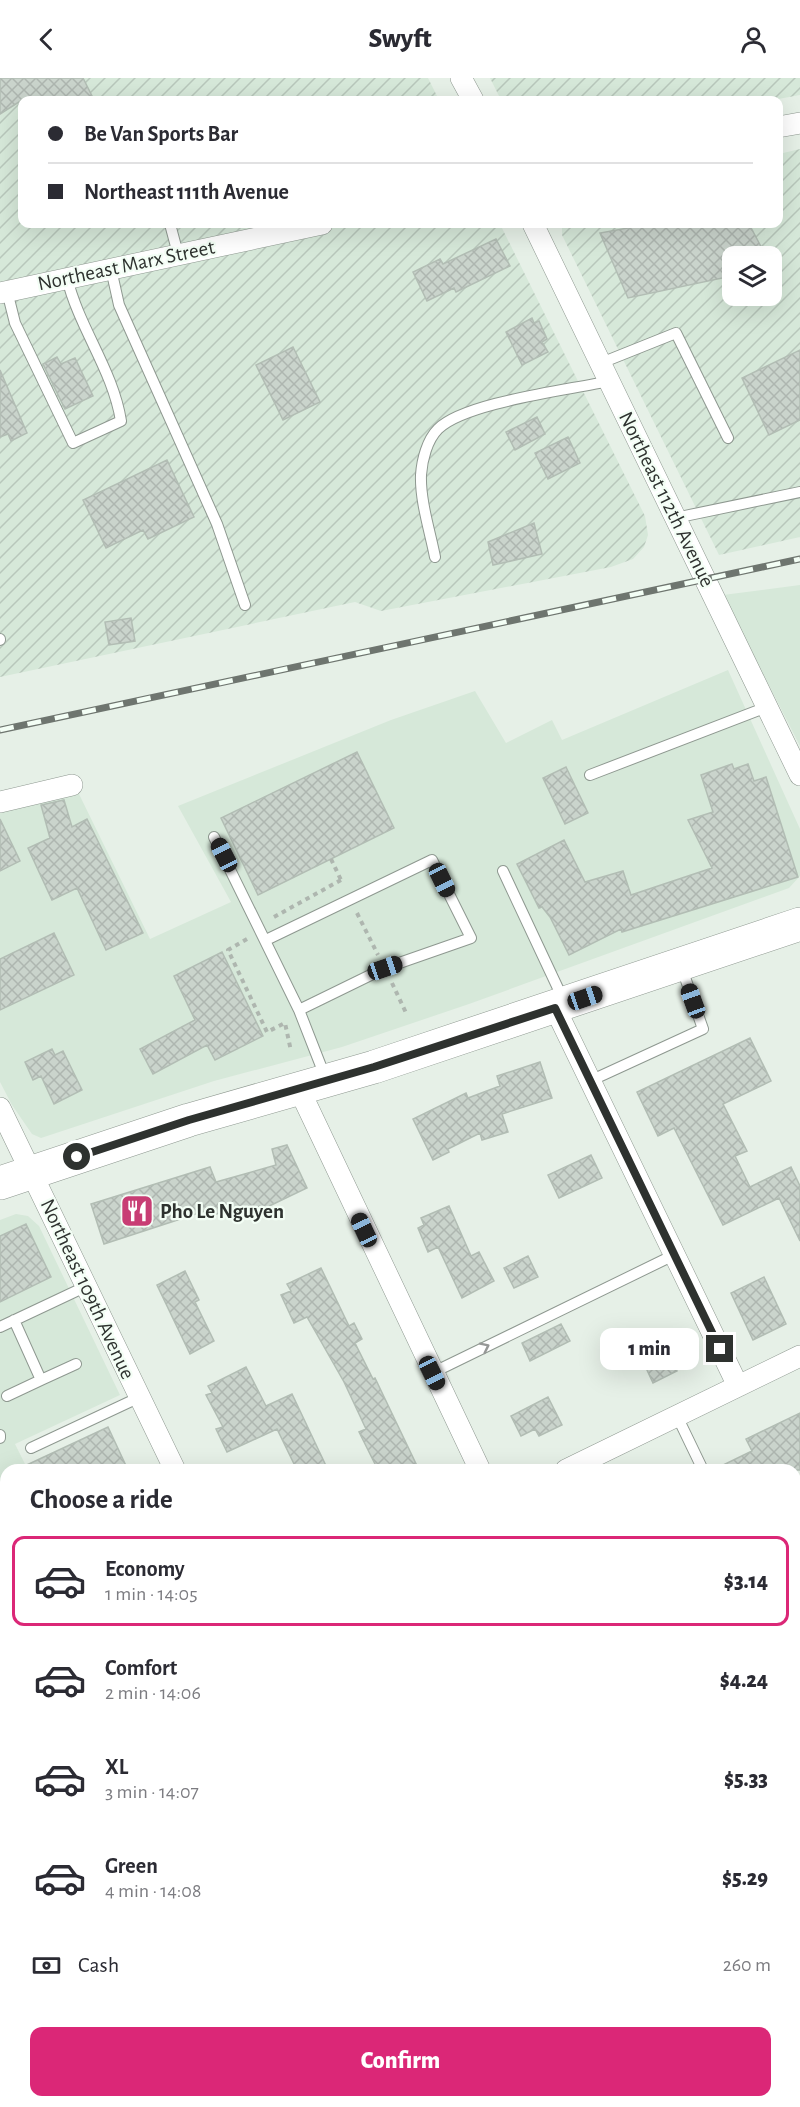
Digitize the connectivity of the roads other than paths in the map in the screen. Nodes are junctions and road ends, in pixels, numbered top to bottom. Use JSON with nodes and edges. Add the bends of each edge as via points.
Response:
{"nodes":[{"id":1,"x":462,"y":78,"type":"edge"},
{"id":2,"x":471,"y":96,"type":"edge"},
{"id":3,"x":800,"y":123,"type":"edge"},
{"id":4,"x":783,"y":126,"type":"edge"},
{"id":5,"x":171,"y":228,"type":"edge"},
{"id":6,"x":303,"y":228,"type":"edge"},
{"id":7,"x":535,"y":228,"type":"edge"},
{"id":8,"x":178,"y":254,"type":"junction"},
{"id":9,"x":111,"y":269,"type":"junction"},
{"id":10,"x":67,"y":278,"type":"junction"},
{"id":11,"x":4,"y":292,"type":"edge"},
{"id":12,"x":605,"y":372,"type":"junction"},
{"id":13,"x":728,"y":438,"type":"dead end"},
{"id":14,"x":800,"y":492,"type":"edge"},
{"id":15,"x":675,"y":518,"type":"junction"},
{"id":16,"x":435,"y":557,"type":"dead end"},
{"id":17,"x":245,"y":605,"type":"dead end"},
{"id":18,"x":767,"y":707,"type":"junction"},
{"id":19,"x":590,"y":775,"type":"dead end"},
{"id":20,"x":800,"y":775,"type":"edge"},
{"id":21,"x":72,"y":785,"type":"dead end"},
{"id":22,"x":0,"y":801,"type":"edge"},
{"id":23,"x":214,"y":837,"type":"dead end"},
{"id":24,"x":503,"y":872,"type":"dead end"},
{"id":25,"x":800,"y":924,"type":"edge"},
{"id":26,"x":266,"y":940,"type":"junction"},
{"id":27,"x":681,"y":965,"type":"junction"},
{"id":28,"x":561,"y":1006,"type":"junction"},
{"id":29,"x":299,"y":1010,"type":"junction"},
{"id":30,"x":592,"y":1080,"type":"junction"},
{"id":31,"x":313,"y":1085,"type":"junction"},
{"id":32,"x":0,"y":1108,"type":"edge"},
{"id":33,"x":33,"y":1171,"type":"junction"},
{"id":34,"x":0,"y":1182,"type":"edge"},
{"id":35,"x":674,"y":1255,"type":"junction"},
{"id":36,"x":87,"y":1286,"type":"junction"},
{"id":37,"x":14,"y":1320,"type":"junction"},
{"id":38,"x":0,"y":1327,"type":"edge"},
{"id":39,"x":800,"y":1356,"type":"edge"},
{"id":40,"x":76,"y":1364,"type":"dead end"},
{"id":41,"x":432,"y":1373,"type":"junction"},
{"id":42,"x":41,"y":1380,"type":"junction"},
{"id":43,"x":738,"y":1386,"type":"junction"},
{"id":44,"x":7,"y":1396,"type":"dead end"},
{"id":45,"x":140,"y":1397,"type":"junction"},
{"id":46,"x":677,"y":1416,"type":"junction"},
{"id":47,"x":31,"y":1448,"type":"dead end"},
{"id":48,"x":172,"y":1464,"type":"edge"},
{"id":49,"x":477,"y":1464,"type":"edge"},
{"id":50,"x":578,"y":1464,"type":"edge"},
{"id":51,"x":700,"y":1464,"type":"edge"}],
"edges":[{"from":1,"to":2,"type":"street"},
{"from":3,"to":4,"type":"street"},
{"from":5,"to":8,"type":"lane"},
{"from":6,"to":8,"type":"street","name":"Northeast Marx Street"},
{"from":7,"to":12,"type":"street","name":"Northeast 112th Avenue"},
{"from":8,"to":9,"type":"street","name":"Northeast Marx Street"},
{"from":9,"to":10,"type":"street","name":"Northeast Marx Street"},
{"from":9,"to":17,"type":"lane","via":[[119,305],[217,524]]},
{"from":10,"to":11,"type":"street","name":"Northeast Marx Street"},
{"from":10,"to":11,"type":"lane","via":[[74,306],[117,396],[121,421],[73,443]]},
{"from":12,"to":13,"type":"lane","via":[[676,333]]},
{"from":12,"to":15,"type":"street","name":"Northeast 112th Avenue"},
{"from":12,"to":16,"type":"lane","via":[[485,407],[454,418],[438,429],[425,453],[421,478]]},
{"from":14,"to":15,"type":"lane"},
{"from":15,"to":18,"type":"street","name":"Northeast 112th Avenue"},
{"from":18,"to":19,"type":"lane"},
{"from":18,"to":20,"type":"street","name":"Northeast 112th Avenue"},
{"from":21,"to":22,"type":"street"},
{"from":23,"to":26,"type":"lane"},
{"from":24,"to":28,"type":"lane"},
{"from":25,"to":27,"type":"main road"},
{"from":26,"to":29,"type":"lane"},
{"from":26,"to":29,"type":"lane","via":[[432,860],[471,938],[385,968]]},
{"from":27,"to":28,"type":"main road"},
{"from":27,"to":30,"type":"lane","via":[[703,1029]]},
{"from":28,"to":30,"type":"street"},
{"from":28,"to":31,"type":"main road"},
{"from":29,"to":31,"type":"lane"},
{"from":30,"to":35,"type":"street"},
{"from":31,"to":33,"type":"main road"},
{"from":31,"to":41,"type":"street"},
{"from":32,"to":33,"type":"street","name":"Northeast 109th Avenue"},
{"from":33,"to":34,"type":"main road"},
{"from":33,"to":36,"type":"street","name":"Northeast 109th Avenue"},
{"from":41,"to":35,"type":"lane","one_way":true},
{"from":35,"to":43,"type":"street"},
{"from":36,"to":37,"type":"lane"},
{"from":36,"to":45,"type":"street","name":"Northeast 109th Avenue"},
{"from":37,"to":38,"type":"lane"},
{"from":37,"to":42,"type":"lane"},
{"from":39,"to":43,"type":"street"},
{"from":40,"to":42,"type":"lane"},
{"from":41,"to":49,"type":"street"},
{"from":42,"to":44,"type":"lane"},
{"from":43,"to":46,"type":"street"},
{"from":45,"to":47,"type":"lane"},
{"from":45,"to":48,"type":"street","name":"Northeast 109th Avenue"},
{"from":46,"to":50,"type":"street"},
{"from":46,"to":51,"type":"lane"}]}
